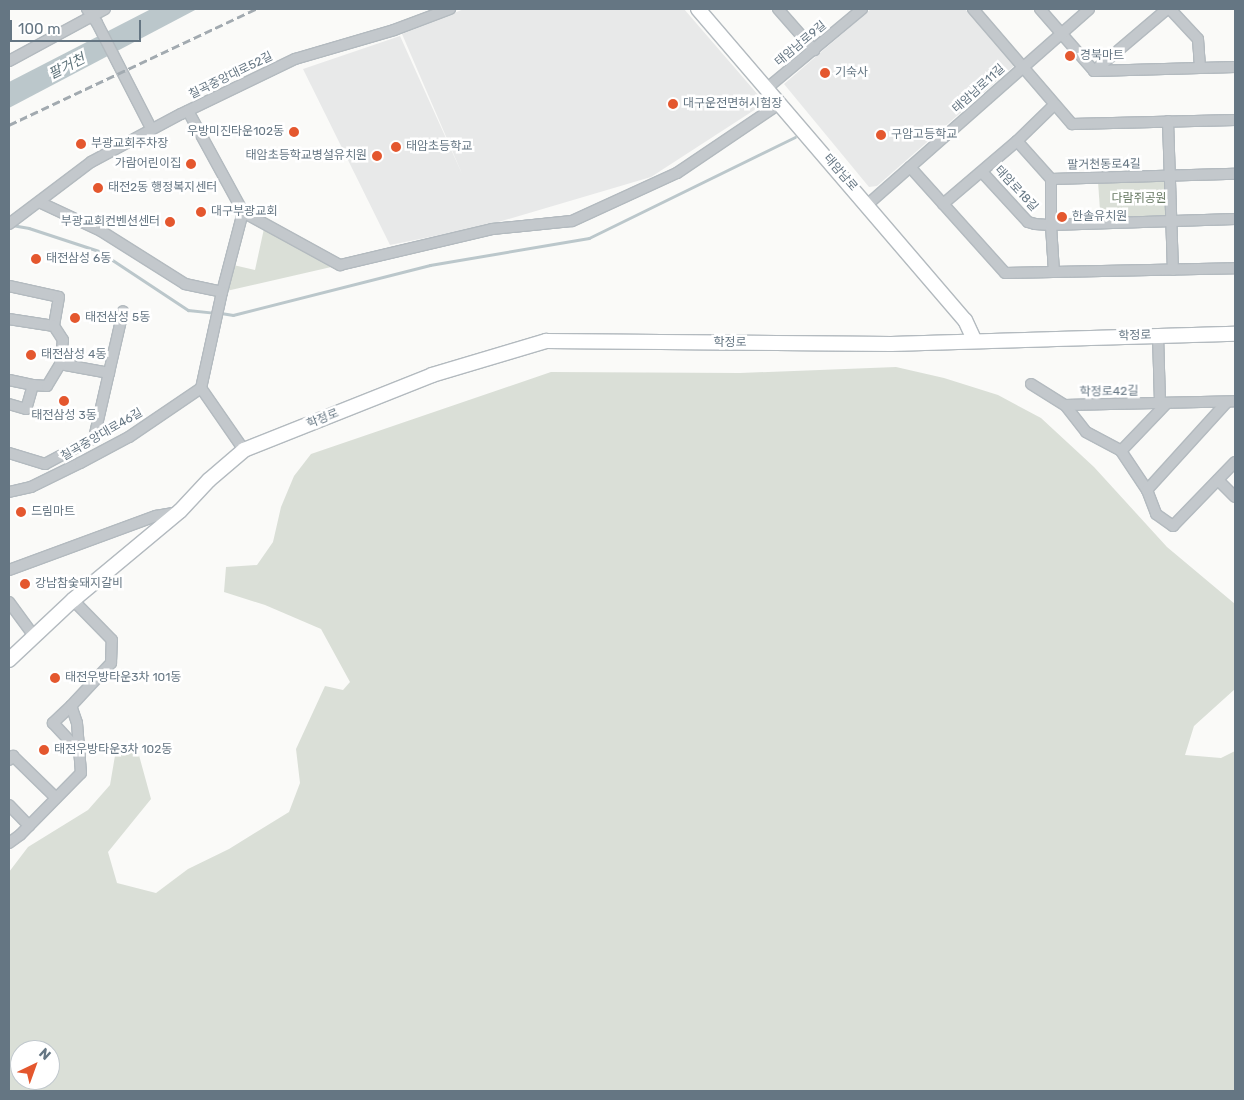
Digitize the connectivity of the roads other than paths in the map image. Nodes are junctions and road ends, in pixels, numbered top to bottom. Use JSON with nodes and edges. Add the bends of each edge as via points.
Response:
{"nodes":[{"id":1,"x":105,"y":9,"type":"edge"},
{"id":2,"x":450,"y":9,"type":"edge"},
{"id":3,"x":698,"y":9,"type":"edge"},
{"id":4,"x":778,"y":9,"type":"edge"},
{"id":5,"x":844,"y":9,"type":"edge"},
{"id":6,"x":862,"y":9,"type":"edge"},
{"id":7,"x":973,"y":9,"type":"edge"},
{"id":8,"x":1040,"y":9,"type":"edge"},
{"id":9,"x":1089,"y":9,"type":"edge"},
{"id":10,"x":1168,"y":9,"type":"edge"},
{"id":11,"x":92,"y":16,"type":"edge"},
{"id":12,"x":852,"y":17,"type":"junction"},
{"id":13,"x":1062,"y":32,"type":"junction"},
{"id":14,"x":814,"y":50,"type":"junction"},
{"id":15,"x":9,"y":61,"type":"edge"},
{"id":16,"x":1023,"y":67,"type":"junction"},
{"id":17,"x":1235,"y":67,"type":"edge"},
{"id":18,"x":1200,"y":68,"type":"junction"},
{"id":19,"x":1094,"y":71,"type":"junction"},
{"id":20,"x":766,"y":89,"type":"junction"},
{"id":21,"x":779,"y":104,"type":"junction"},
{"id":22,"x":1054,"y":105,"type":"junction"},
{"id":23,"x":188,"y":111,"type":"junction"},
{"id":24,"x":1235,"y":120,"type":"edge"},
{"id":25,"x":1168,"y":121,"type":"junction"},
{"id":26,"x":151,"y":128,"type":"junction"},
{"id":27,"x":1017,"y":141,"type":"junction"},
{"id":28,"x":910,"y":167,"type":"junction"},
{"id":29,"x":982,"y":172,"type":"junction"},
{"id":30,"x":1235,"y":174,"type":"edge"},
{"id":31,"x":1169,"y":176,"type":"junction"},
{"id":32,"x":1051,"y":179,"type":"junction"},
{"id":33,"x":39,"y":202,"type":"junction"},
{"id":34,"x":944,"y":204,"type":"junction"},
{"id":35,"x":867,"y":205,"type":"junction"},
{"id":36,"x":243,"y":212,"type":"junction"},
{"id":37,"x":1235,"y":219,"type":"edge"},
{"id":38,"x":1171,"y":220,"type":"junction"},
{"id":39,"x":9,"y":224,"type":"edge"},
{"id":40,"x":1052,"y":225,"type":"junction"},
{"id":41,"x":1235,"y":268,"type":"edge"},
{"id":42,"x":1173,"y":270,"type":"junction"},
{"id":43,"x":1054,"y":272,"type":"junction"},
{"id":44,"x":9,"y":286,"type":"edge"},
{"id":45,"x":222,"y":292,"type":"junction"},
{"id":46,"x":123,"y":311,"type":"dead end"},
{"id":47,"x":9,"y":319,"type":"edge"},
{"id":48,"x":54,"y":326,"type":"junction"},
{"id":49,"x":1235,"y":334,"type":"edge"},
{"id":50,"x":1158,"y":335,"type":"junction"},
{"id":51,"x":975,"y":342,"type":"junction"},
{"id":52,"x":60,"y":364,"type":"junction"},
{"id":53,"x":110,"y":373,"type":"junction"},
{"id":54,"x":9,"y":380,"type":"edge"},
{"id":55,"x":1031,"y":384,"type":"dead end"},
{"id":56,"x":33,"y":385,"type":"junction"},
{"id":57,"x":201,"y":388,"type":"junction"},
{"id":58,"x":1231,"y":401,"type":"edge"},
{"id":59,"x":1163,"y":403,"type":"junction"},
{"id":60,"x":9,"y":404,"type":"edge"},
{"id":61,"x":1065,"y":405,"type":"junction"},
{"id":62,"x":244,"y":450,"type":"junction"},
{"id":63,"x":1122,"y":451,"type":"junction"},
{"id":64,"x":9,"y":453,"type":"edge"},
{"id":65,"x":1235,"y":462,"type":"edge"},
{"id":66,"x":1218,"y":480,"type":"junction"},
{"id":67,"x":1147,"y":490,"type":"junction"},
{"id":68,"x":9,"y":492,"type":"edge"},
{"id":69,"x":1235,"y":496,"type":"edge"},
{"id":70,"x":180,"y":511,"type":"junction"},
{"id":71,"x":9,"y":570,"type":"edge"},
{"id":72,"x":73,"y":600,"type":"junction"},
{"id":73,"x":9,"y":602,"type":"edge"},
{"id":74,"x":34,"y":636,"type":"junction"},
{"id":75,"x":9,"y":660,"type":"edge"},
{"id":76,"x":70,"y":706,"type":"junction"},
{"id":77,"x":80,"y":751,"type":"junction"},
{"id":78,"x":9,"y":760,"type":"edge"},
{"id":79,"x":56,"y":798,"type":"junction"},
{"id":80,"x":9,"y":805,"type":"edge"},
{"id":81,"x":30,"y":826,"type":"junction"},
{"id":82,"x":9,"y":844,"type":"edge"}],
"edges":[{"from":1,"to":11,"type":"street"},
{"from":2,"to":23,"type":"street","name":"칠곡중앙대로52길","via":[[394,30],[295,59]]},
{"from":3,"to":20,"type":"main road","name":"태암남로"},
{"from":4,"to":14,"type":"street"},
{"from":5,"to":12,"type":"street"},
{"from":6,"to":12,"type":"street","name":"태암남로9길"},
{"from":7,"to":16,"type":"street"},
{"from":8,"to":13,"type":"street"},
{"from":9,"to":13,"type":"street","name":"태암남로11길"},
{"from":10,"to":18,"type":"street","via":[[1198,39]]},
{"from":10,"to":19,"type":"street"},
{"from":11,"to":15,"type":"street"},
{"from":11,"to":26,"type":"street"},
{"from":12,"to":14,"type":"street","name":"태암남로9길"},
{"from":13,"to":16,"type":"street","name":"태암남로11길"},
{"from":13,"to":19,"type":"street"},
{"from":14,"to":20,"type":"street","name":"태암남로9길"},
{"from":16,"to":22,"type":"street"},
{"from":16,"to":28,"type":"street","name":"태암남로11길"},
{"from":17,"to":18,"type":"street"},
{"from":18,"to":19,"type":"street"},
{"from":20,"to":21,"type":"main road","name":"태암남로"},
{"from":21,"to":35,"type":"main road","name":"태암남로"},
{"from":21,"to":36,"type":"street","via":[[677,173],[572,221],[492,229],[340,265]]},
{"from":22,"to":25,"type":"street","via":[[1072,124]]},
{"from":22,"to":27,"type":"street"},
{"from":23,"to":26,"type":"street","name":"칠곡중앙대로52길"},
{"from":23,"to":36,"type":"street"},
{"from":24,"to":25,"type":"street"},
{"from":25,"to":31,"type":"street"},
{"from":26,"to":33,"type":"street","name":"칠곡중앙대로52길","via":[[91,162]]},
{"from":27,"to":29,"type":"street"},
{"from":27,"to":32,"type":"street","name":"팔거천동로4길"},
{"from":28,"to":34,"type":"street"},
{"from":28,"to":35,"type":"street","name":"태암남로11길"},
{"from":29,"to":34,"type":"street","name":"태암로18길"},
{"from":29,"to":40,"type":"street","name":"태암로18길","via":[[1028,222]]},
{"from":30,"to":31,"type":"street","name":"팔거천동로4길"},
{"from":31,"to":32,"type":"street","name":"팔거천동로4길"},
{"from":31,"to":38,"type":"street"},
{"from":32,"to":40,"type":"street"},
{"from":33,"to":39,"type":"street","name":"칠곡중앙대로52길"},
{"from":33,"to":45,"type":"street","via":[[101,230],[185,284]]},
{"from":34,"to":43,"type":"street","via":[[1005,273]]},
{"from":35,"to":51,"type":"main road","name":"태암남로","via":[[965,320]]},
{"from":36,"to":45,"type":"street"},
{"from":37,"to":38,"type":"street","name":"태암로18길"},
{"from":38,"to":40,"type":"street","name":"태암로18길"},
{"from":38,"to":42,"type":"street"},
{"from":40,"to":43,"type":"street"},
{"from":41,"to":42,"type":"street"},
{"from":42,"to":43,"type":"street"},
{"from":44,"to":48,"type":"street","via":[[59,297]]},
{"from":45,"to":57,"type":"street"},
{"from":46,"to":53,"type":"street"},
{"from":47,"to":48,"type":"street"},
{"from":48,"to":52,"type":"street","via":[[63,340]]},
{"from":49,"to":50,"type":"main road","name":"학정로"},
{"from":50,"to":51,"type":"main road","name":"학정로"},
{"from":50,"to":59,"type":"street"},
{"from":51,"to":62,"type":"main road","name":"학정로","via":[[546,341],[432,375]]},
{"from":52,"to":53,"type":"street"},
{"from":52,"to":56,"type":"street","via":[[47,386]]},
{"from":53,"to":64,"type":"street","via":[[94,438],[46,464]]},
{"from":54,"to":56,"type":"street"},
{"from":55,"to":61,"type":"street"},
{"from":56,"to":60,"type":"street","via":[[26,409]]},
{"from":57,"to":62,"type":"street"},
{"from":57,"to":68,"type":"street","name":"칠곡중앙대로46길","via":[[96,454],[31,486]]},
{"from":58,"to":59,"type":"street","name":"학정로42길"},
{"from":58,"to":67,"type":"street","name":"학정로42길"},
{"from":59,"to":61,"type":"street","name":"학정로42길"},
{"from":59,"to":63,"type":"street"},
{"from":61,"to":63,"type":"street","name":"학정로42길","via":[[1086,432]]},
{"from":62,"to":70,"type":"main road","name":"학정로"},
{"from":63,"to":67,"type":"street","name":"학정로42길"},
{"from":65,"to":66,"type":"street","name":"학정로42길"},
{"from":66,"to":67,"type":"street","name":"학정로42길","via":[[1173,526],[1156,514]]},
{"from":66,"to":69,"type":"street"},
{"from":70,"to":71,"type":"street","via":[[156,516]]},
{"from":70,"to":72,"type":"main road","name":"학정로"},
{"from":72,"to":74,"type":"main road","name":"학정로"},
{"from":72,"to":76,"type":"street","via":[[112,640],[111,663]]},
{"from":73,"to":74,"type":"street"},
{"from":74,"to":75,"type":"main road","name":"학정로"},
{"from":76,"to":77,"type":"street","via":[[77,723]]},
{"from":76,"to":77,"type":"street","via":[[53,723]]},
{"from":77,"to":79,"type":"street","via":[[81,773]]},
{"from":78,"to":79,"type":"street","via":[[13,756]]},
{"from":79,"to":81,"type":"street"},
{"from":80,"to":81,"type":"street"},
{"from":81,"to":82,"type":"street"}]}
